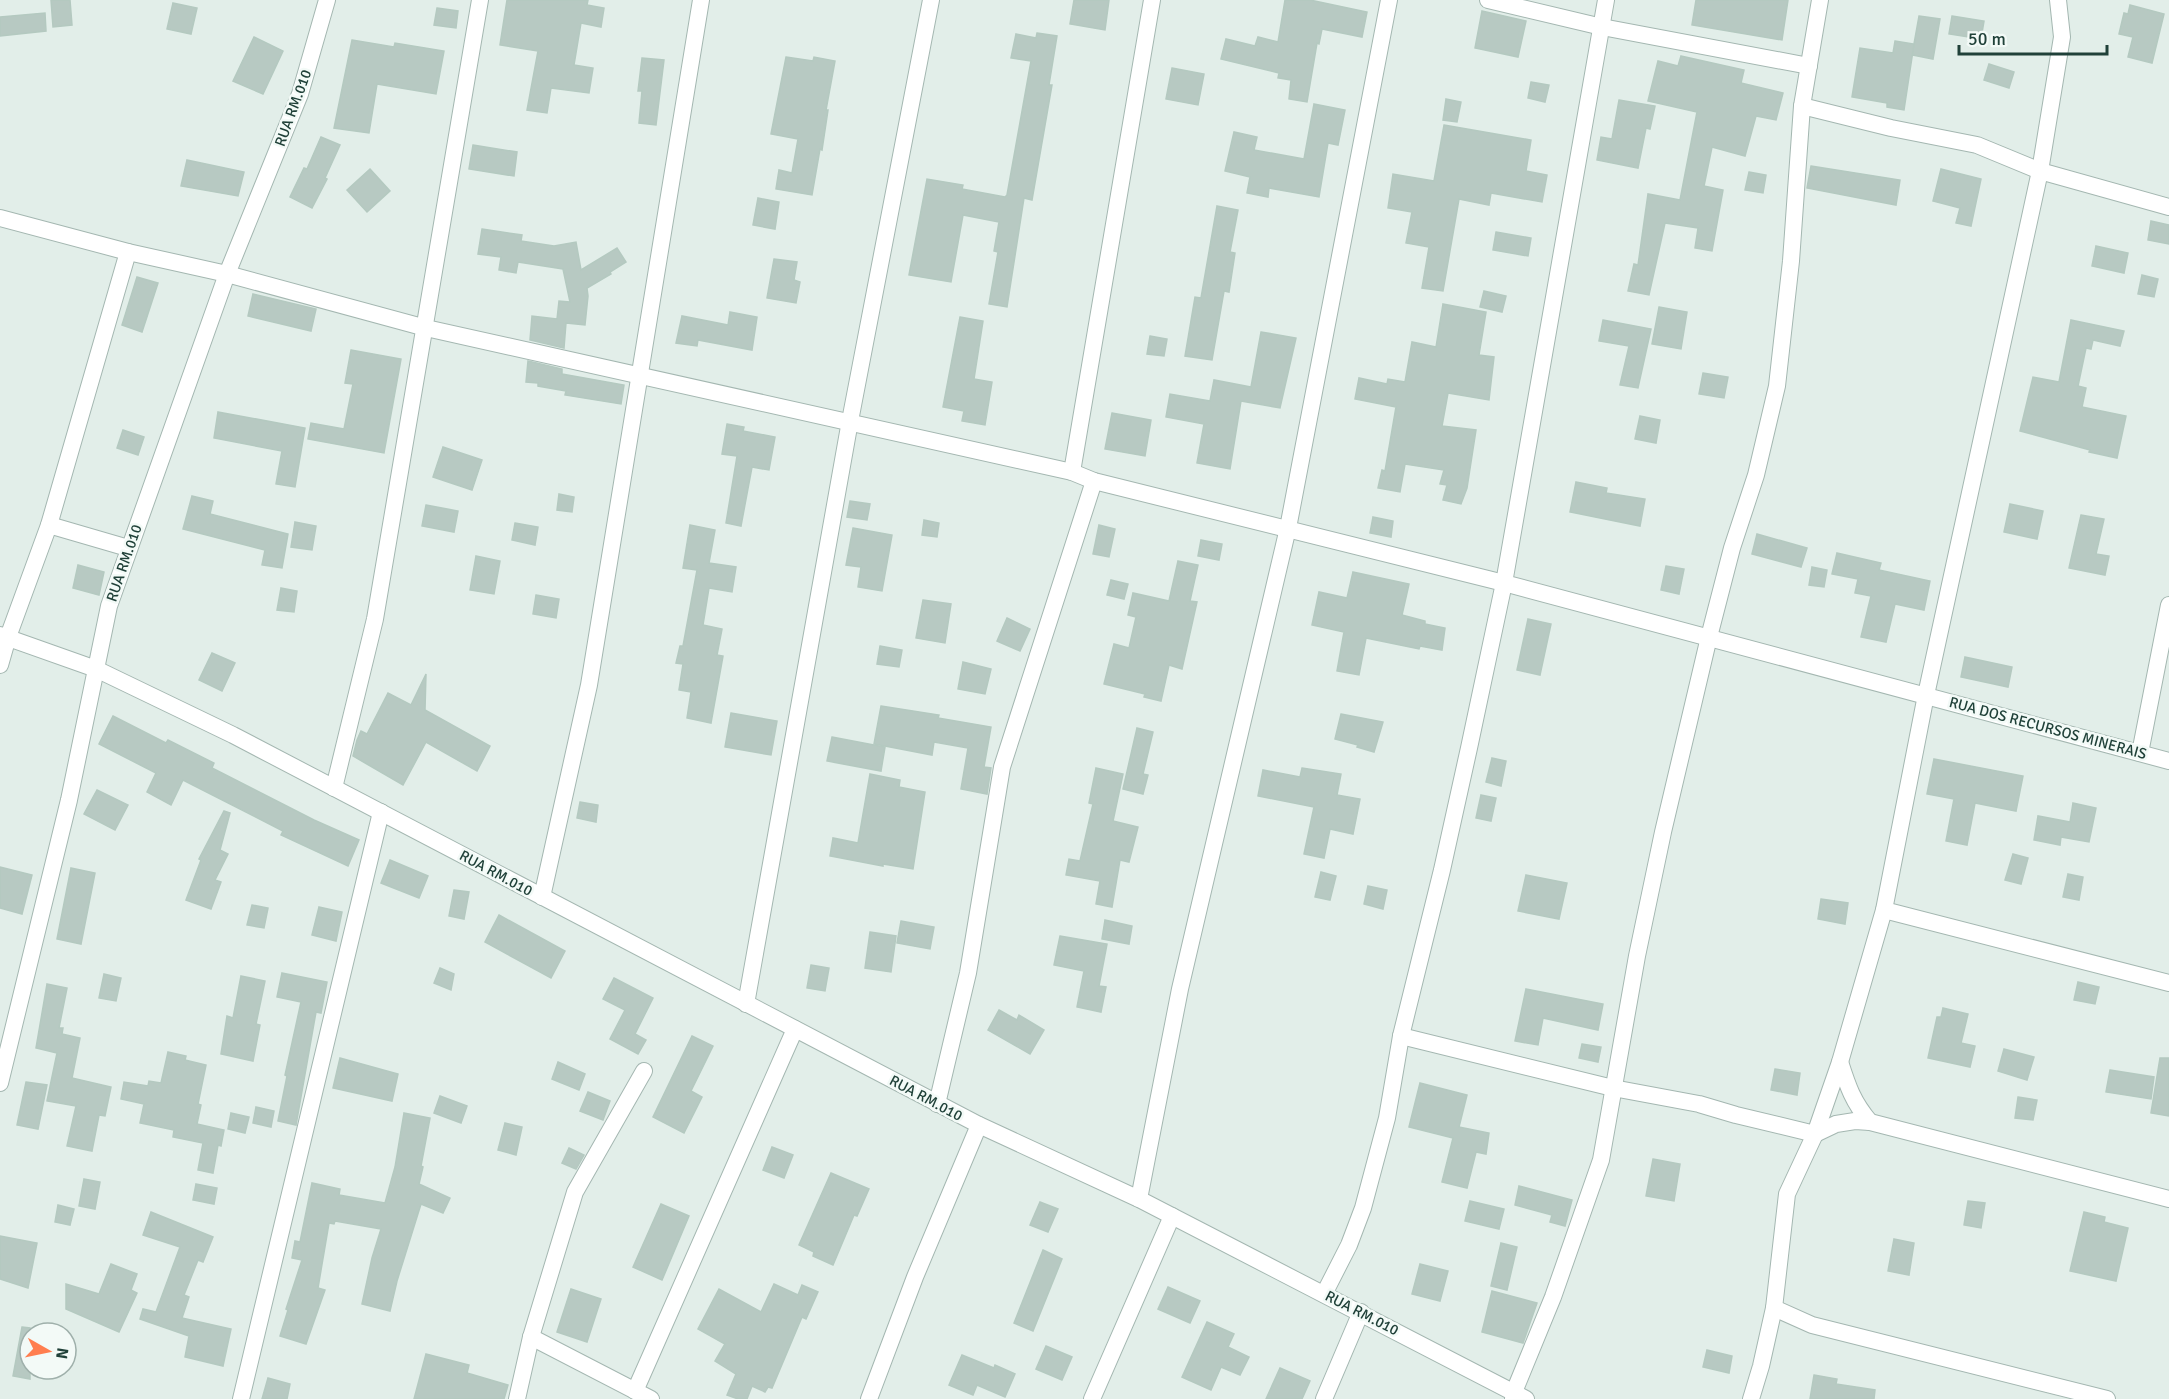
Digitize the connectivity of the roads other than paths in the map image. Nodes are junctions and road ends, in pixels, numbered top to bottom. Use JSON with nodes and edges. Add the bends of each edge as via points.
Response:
{"nodes":[{"id":1,"x":327,"y":0,"type":"edge"},
{"id":2,"x":480,"y":0,"type":"edge"},
{"id":3,"x":701,"y":0,"type":"edge"},
{"id":4,"x":931,"y":0,"type":"edge"},
{"id":5,"x":1152,"y":0,"type":"edge"},
{"id":6,"x":1389,"y":0,"type":"edge"},
{"id":7,"x":1488,"y":0,"type":"edge"},
{"id":8,"x":1606,"y":0,"type":"edge"},
{"id":9,"x":1820,"y":0,"type":"edge"},
{"id":10,"x":2058,"y":0,"type":"edge"},
{"id":11,"x":1602,"y":27,"type":"junction"},
{"id":12,"x":1809,"y":66,"type":"junction"},
{"id":13,"x":1802,"y":106,"type":"junction"},
{"id":14,"x":2040,"y":171,"type":"junction"},
{"id":15,"x":2169,"y":207,"type":"edge"},
{"id":16,"x":0,"y":218,"type":"edge"},
{"id":17,"x":129,"y":252,"type":"junction"},
{"id":18,"x":227,"y":274,"type":"junction"},
{"id":19,"x":426,"y":328,"type":"junction"},
{"id":20,"x":640,"y":377,"type":"junction"},
{"id":21,"x":850,"y":422,"type":"junction"},
{"id":22,"x":1072,"y":472,"type":"junction"},
{"id":23,"x":1094,"y":481,"type":"junction"},
{"id":24,"x":49,"y":525,"type":"junction"},
{"id":25,"x":1288,"y":528,"type":"junction"},
{"id":26,"x":128,"y":548,"type":"junction"},
{"id":27,"x":1504,"y":583,"type":"junction"},
{"id":28,"x":2169,"y":605,"type":"edge"},
{"id":29,"x":4,"y":636,"type":"edge"},
{"id":30,"x":1709,"y":637,"type":"junction"},
{"id":31,"x":0,"y":665,"type":"edge"},
{"id":32,"x":96,"y":669,"type":"junction"},
{"id":33,"x":1926,"y":695,"type":"junction"},
{"id":34,"x":2140,"y":753,"type":"junction"},
{"id":35,"x":2169,"y":761,"type":"edge"},
{"id":36,"x":334,"y":788,"type":"junction"},
{"id":37,"x":381,"y":812,"type":"junction"},
{"id":38,"x":542,"y":897,"type":"junction"},
{"id":39,"x":1884,"y":910,"type":"junction"},
{"id":40,"x":2169,"y":983,"type":"edge"},
{"id":41,"x":746,"y":1004,"type":"junction"},
{"id":42,"x":795,"y":1029,"type":"junction"},
{"id":43,"x":1401,"y":1036,"type":"junction"},
{"id":44,"x":1840,"y":1062,"type":"junction"},
{"id":45,"x":644,"y":1071,"type":"dead end"},
{"id":46,"x":0,"y":1083,"type":"edge"},
{"id":47,"x":1613,"y":1088,"type":"junction"},
{"id":48,"x":937,"y":1104,"type":"junction"},
{"id":49,"x":1870,"y":1122,"type":"junction"},
{"id":50,"x":979,"y":1125,"type":"junction"},
{"id":51,"x":1815,"y":1134,"type":"junction"},
{"id":52,"x":1139,"y":1199,"type":"junction"},
{"id":53,"x":2169,"y":1199,"type":"edge"},
{"id":54,"x":1172,"y":1216,"type":"junction"},
{"id":55,"x":1324,"y":1294,"type":"junction"},
{"id":56,"x":1774,"y":1308,"type":"junction"},
{"id":57,"x":1361,"y":1312,"type":"junction"},
{"id":58,"x":531,"y":1337,"type":"junction"},
{"id":59,"x":635,"y":1391,"type":"junction"},
{"id":60,"x":1518,"y":1397,"type":"edge"},
{"id":61,"x":241,"y":1399,"type":"edge"},
{"id":62,"x":518,"y":1399,"type":"edge"},
{"id":63,"x":651,"y":1399,"type":"edge"},
{"id":64,"x":869,"y":1399,"type":"edge"},
{"id":65,"x":1092,"y":1399,"type":"edge"},
{"id":66,"x":1324,"y":1399,"type":"edge"},
{"id":67,"x":1751,"y":1399,"type":"edge"},
{"id":68,"x":2107,"y":1399,"type":"edge"}],
"edges":[{"from":1,"to":18,"type":"street","name":"RUA RM.010","via":[[300,94]]},
{"from":2,"to":19,"type":"street"},
{"from":3,"to":20,"type":"street"},
{"from":4,"to":21,"type":"street"},
{"from":5,"to":22,"type":"street"},
{"from":6,"to":25,"type":"street"},
{"from":7,"to":11,"type":"street"},
{"from":8,"to":11,"type":"street"},
{"from":9,"to":12,"type":"street"},
{"from":10,"to":14,"type":"street","via":[[2062,37]]},
{"from":11,"to":12,"type":"street"},
{"from":11,"to":27,"type":"street"},
{"from":12,"to":13,"type":"street"},
{"from":13,"to":14,"type":"street","via":[[1977,145]]},
{"from":13,"to":30,"type":"street","via":[[1777,386],[1756,475]]},
{"from":14,"to":15,"type":"street"},
{"from":14,"to":33,"type":"street"},
{"from":16,"to":17,"type":"street","name":"RUA DOS RECURSOS MINERAIS"},
{"from":17,"to":18,"type":"street","name":"RUA DOS RECURSOS MINERAIS"},
{"from":17,"to":24,"type":"street"},
{"from":18,"to":19,"type":"street","name":"RUA DOS RECURSOS MINERAIS"},
{"from":18,"to":26,"type":"street","name":"RUA RM.010"},
{"from":19,"to":20,"type":"street","name":"RUA DOS RECURSOS MINERAIS"},
{"from":19,"to":36,"type":"street","via":[[375,619]]},
{"from":20,"to":21,"type":"street","name":"RUA DOS RECURSOS MINERAIS"},
{"from":20,"to":38,"type":"street","via":[[589,685]]},
{"from":21,"to":22,"type":"street","name":"RUA DOS RECURSOS MINERAIS"},
{"from":21,"to":41,"type":"street"},
{"from":22,"to":23,"type":"street","name":"RUA DOS RECURSOS MINERAIS"},
{"from":23,"to":25,"type":"street","name":"RUA DOS RECURSOS MINERAIS"},
{"from":23,"to":48,"type":"street","via":[[1002,767],[968,973]]},
{"from":24,"to":26,"type":"street"},
{"from":24,"to":29,"type":"street"},
{"from":25,"to":27,"type":"street","name":"RUA DOS RECURSOS MINERAIS"},
{"from":25,"to":52,"type":"street","via":[[1180,989]]},
{"from":26,"to":32,"type":"street","name":"RUA RM.010","via":[[109,606]]},
{"from":27,"to":30,"type":"street","name":"RUA DOS RECURSOS MINERAIS"},
{"from":27,"to":43,"type":"street","via":[[1442,870]]},
{"from":28,"to":34,"type":"street"},
{"from":29,"to":31,"type":"street"},
{"from":29,"to":32,"type":"street"},
{"from":30,"to":33,"type":"street","name":"RUA DOS RECURSOS MINERAIS"},
{"from":30,"to":47,"type":"street","via":[[1663,832]]},
{"from":32,"to":36,"type":"street","name":"RUA RM.010"},
{"from":32,"to":46,"type":"street","via":[[69,800]]},
{"from":33,"to":34,"type":"street","name":"RUA DOS RECURSOS MINERAIS"},
{"from":33,"to":39,"type":"street"},
{"from":34,"to":35,"type":"street","name":"RUA DOS RECURSOS MINERAIS"},
{"from":36,"to":37,"type":"street","name":"RUA RM.010"},
{"from":37,"to":38,"type":"street","name":"RUA RM.010"},
{"from":37,"to":61,"type":"street"},
{"from":38,"to":41,"type":"street","name":"RUA RM.010"},
{"from":39,"to":40,"type":"street"},
{"from":39,"to":44,"type":"street"},
{"from":41,"to":42,"type":"street","name":"RUA RM.010"},
{"from":42,"to":48,"type":"street","name":"RUA RM.010"},
{"from":42,"to":59,"type":"street"},
{"from":43,"to":47,"type":"street"},
{"from":43,"to":55,"type":"street","via":[[1387,1118],[1363,1208]]},
{"from":44,"to":49,"type":"street","via":[[1852,1099]]},
{"from":44,"to":51,"type":"street"},
{"from":45,"to":58,"type":"street","via":[[575,1192]]},
{"from":47,"to":51,"type":"street","via":[[1699,1104]]},
{"from":47,"to":60,"type":"street","via":[[1601,1160]]},
{"from":48,"to":50,"type":"street","name":"RUA RM.010"},
{"from":49,"to":51,"type":"street","via":[[1836,1124]]},
{"from":49,"to":53,"type":"street"},
{"from":50,"to":52,"type":"street","name":"RUA RM.010"},
{"from":50,"to":64,"type":"street"},
{"from":51,"to":56,"type":"street","via":[[1787,1194]]},
{"from":52,"to":54,"type":"street","name":"RUA RM.010"},
{"from":54,"to":55,"type":"street","name":"RUA RM.010"},
{"from":54,"to":65,"type":"street"},
{"from":55,"to":57,"type":"street","name":"RUA RM.010"},
{"from":56,"to":67,"type":"street"},
{"from":56,"to":68,"type":"street","via":[[1812,1325]]},
{"from":57,"to":60,"type":"street","name":"RUA RM.010"},
{"from":57,"to":66,"type":"street"},
{"from":58,"to":59,"type":"street"},
{"from":58,"to":62,"type":"street"},
{"from":59,"to":63,"type":"street"}]}
